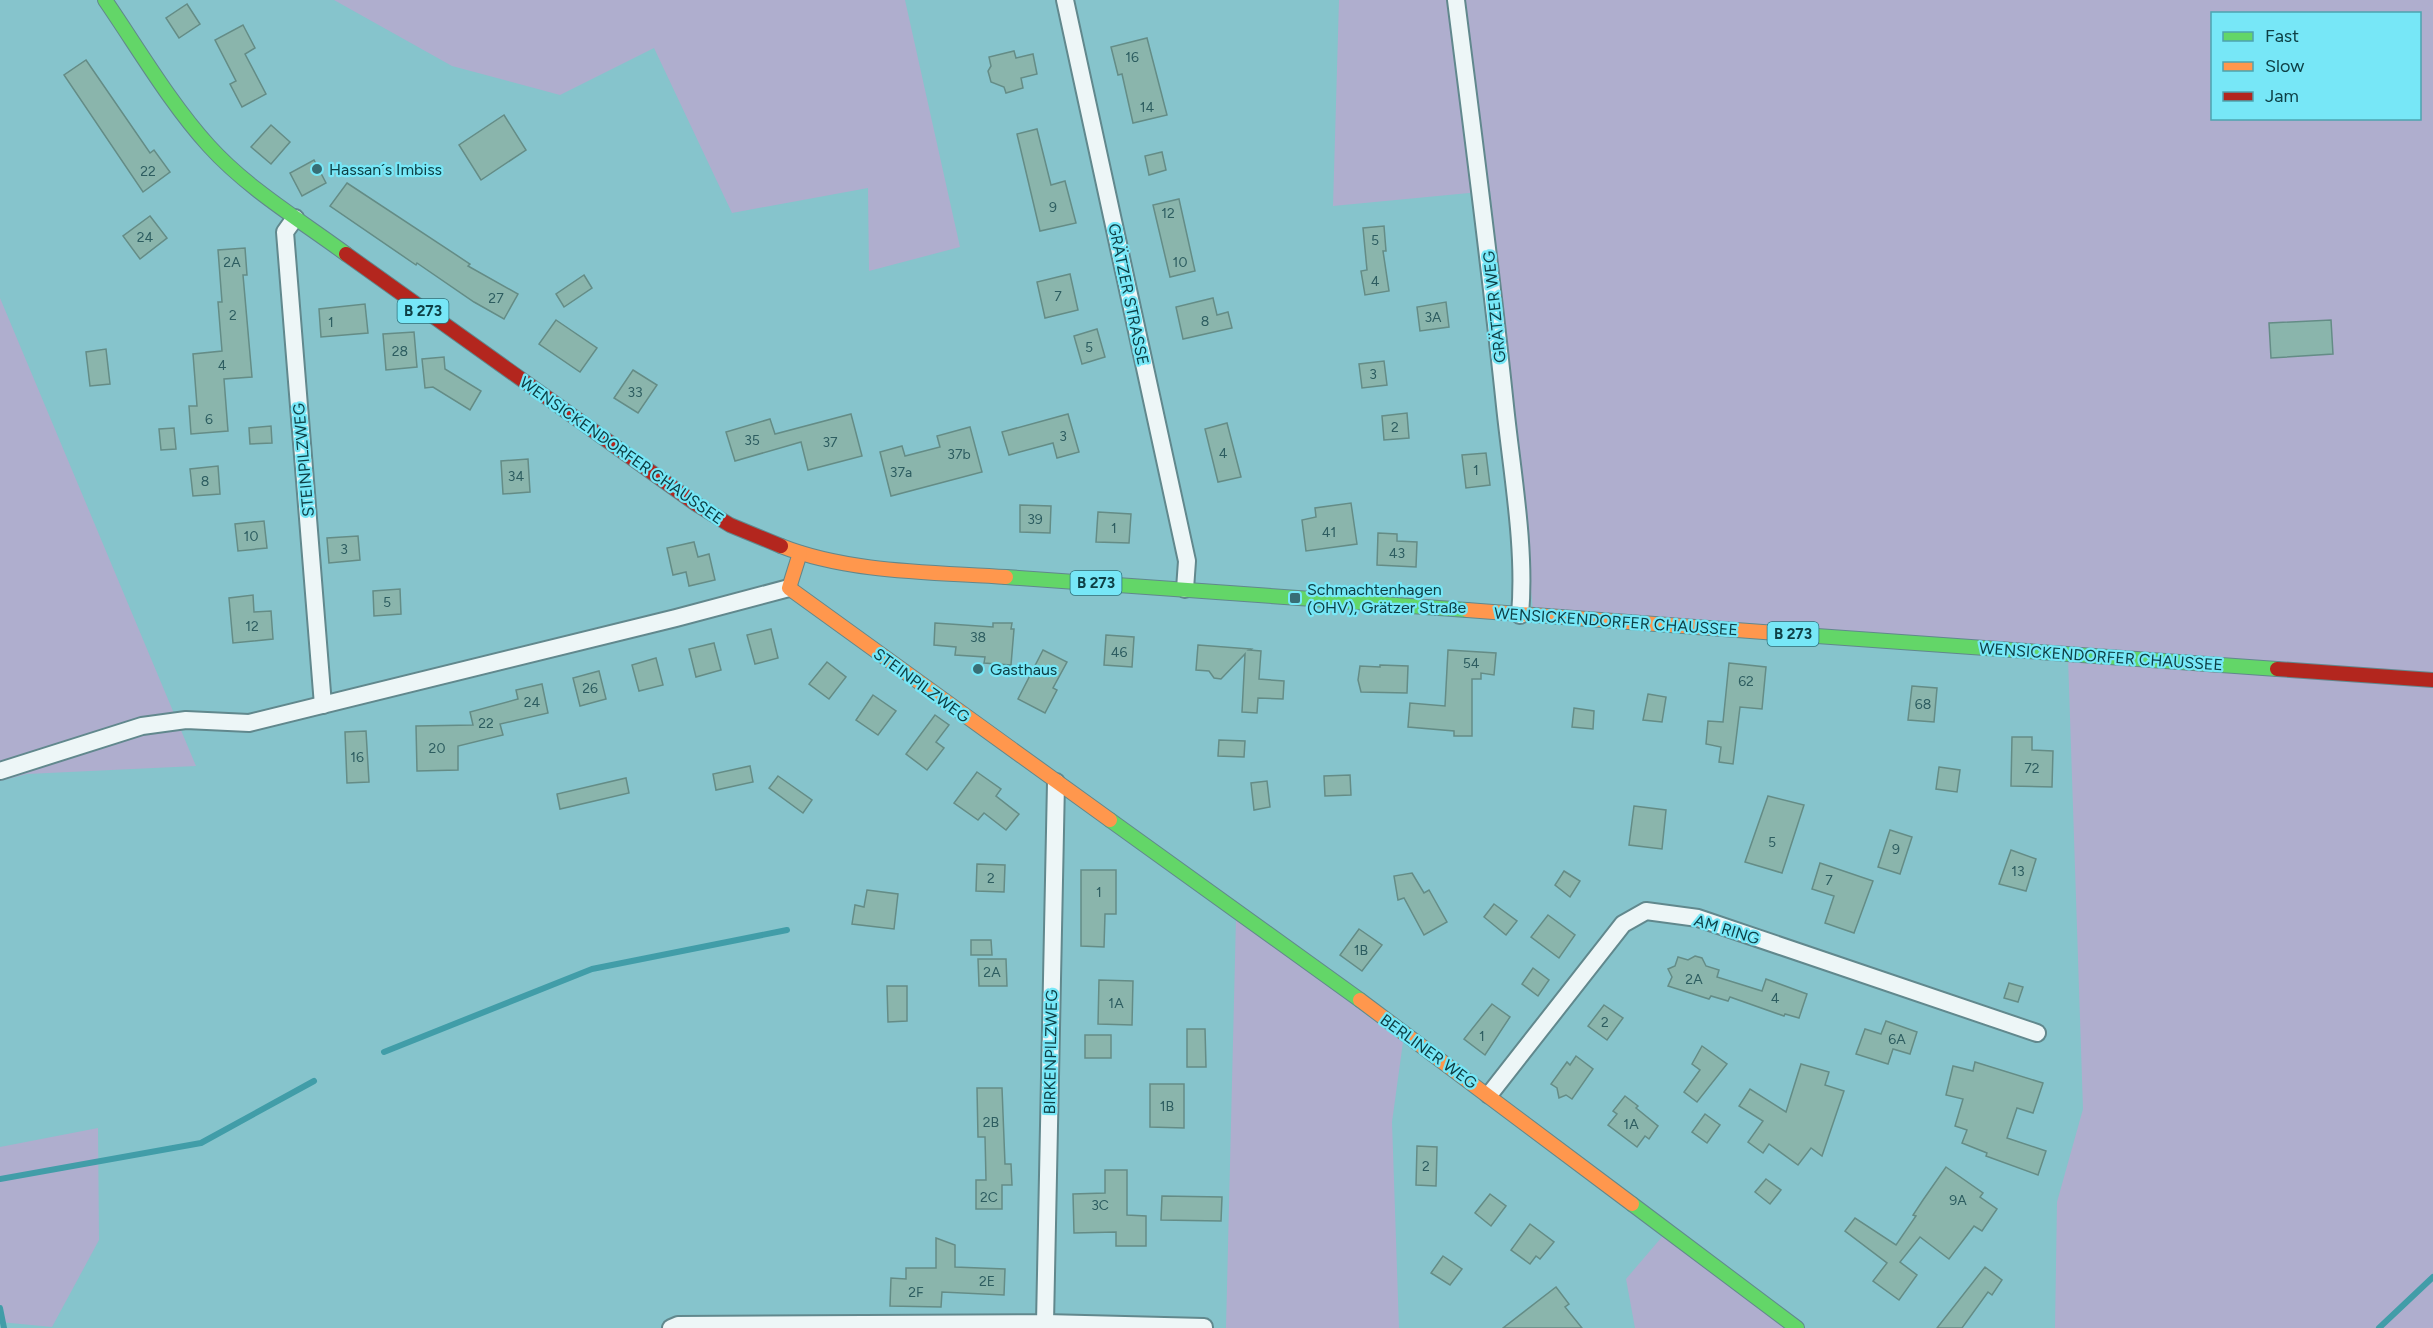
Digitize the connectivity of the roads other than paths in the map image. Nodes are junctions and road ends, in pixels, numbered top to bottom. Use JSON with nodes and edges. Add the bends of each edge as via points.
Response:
{"nodes":[{"id":1,"x":105,"y":0,"type":"edge"},
{"id":2,"x":1065,"y":0,"type":"edge"},
{"id":3,"x":1456,"y":0,"type":"edge"},
{"id":4,"x":295,"y":218,"type":"junction"},
{"id":5,"x":800,"y":553,"type":"junction"},
{"id":6,"x":789,"y":588,"type":"junction"},
{"id":7,"x":1185,"y":589,"type":"junction"},
{"id":8,"x":1520,"y":615,"type":"junction"},
{"id":9,"x":2433,"y":680,"type":"edge"},
{"id":10,"x":323,"y":705,"type":"junction"},
{"id":11,"x":0,"y":771,"type":"edge"},
{"id":12,"x":1056,"y":782,"type":"junction"},
{"id":13,"x":2037,"y":1033,"type":"dead end"},
{"id":14,"x":1489,"y":1095,"type":"junction"},
{"id":15,"x":1045,"y":1323,"type":"junction"},
{"id":16,"x":1204,"y":1327,"type":"edge"},
{"id":17,"x":671,"y":1328,"type":"edge"},
{"id":18,"x":1797,"y":1328,"type":"edge"}],
"edges":[{"from":1,"to":4,"type":"main road","name":"WENSICKENDORFER CHAUSSEE","number":"B 273","via":[[209,146]]},
{"from":2,"to":7,"type":"street","name":"GRÄTZER STRASSE","via":[[1187,561]]},
{"from":3,"to":8,"type":"street","name":"GRÄTZER WEG","via":[[1508,434],[1523,581]]},
{"from":4,"to":5,"type":"main road","name":"WENSICKENDORFER CHAUSSEE","number":"B 273","via":[[696,504],[730,525]]},
{"from":4,"to":10,"type":"street","name":"STEINPILZWEG","via":[[285,232]]},
{"from":5,"to":6,"type":"main road"},
{"from":5,"to":7,"type":"main road","name":"WENSICKENDORFER CHAUSSEE","number":"B 273","via":[[879,568]]},
{"from":6,"to":10,"type":"street"},
{"from":6,"to":12,"type":"main road","name":"STEINPILZWEG"},
{"from":7,"to":8,"type":"main road","name":"WENSICKENDORFER CHAUSSEE","number":"B 273"},
{"from":8,"to":9,"type":"main road","name":"WENSICKENDORFER CHAUSSEE","number":"B 273"},
{"from":10,"to":11,"type":"street","via":[[249,723],[186,720],[142,726]]},
{"from":12,"to":14,"type":"main road","name":"BERLINER WEG"},
{"from":12,"to":15,"type":"street","name":"BIRKENPILZWEG"},
{"from":13,"to":14,"type":"street","name":"AM RING","via":[[1698,918],[1646,911],[1623,924]]},
{"from":14,"to":18,"type":"main road","name":"BERLINER WEG"},
{"from":15,"to":16,"type":"street"},
{"from":15,"to":17,"type":"street"}]}
